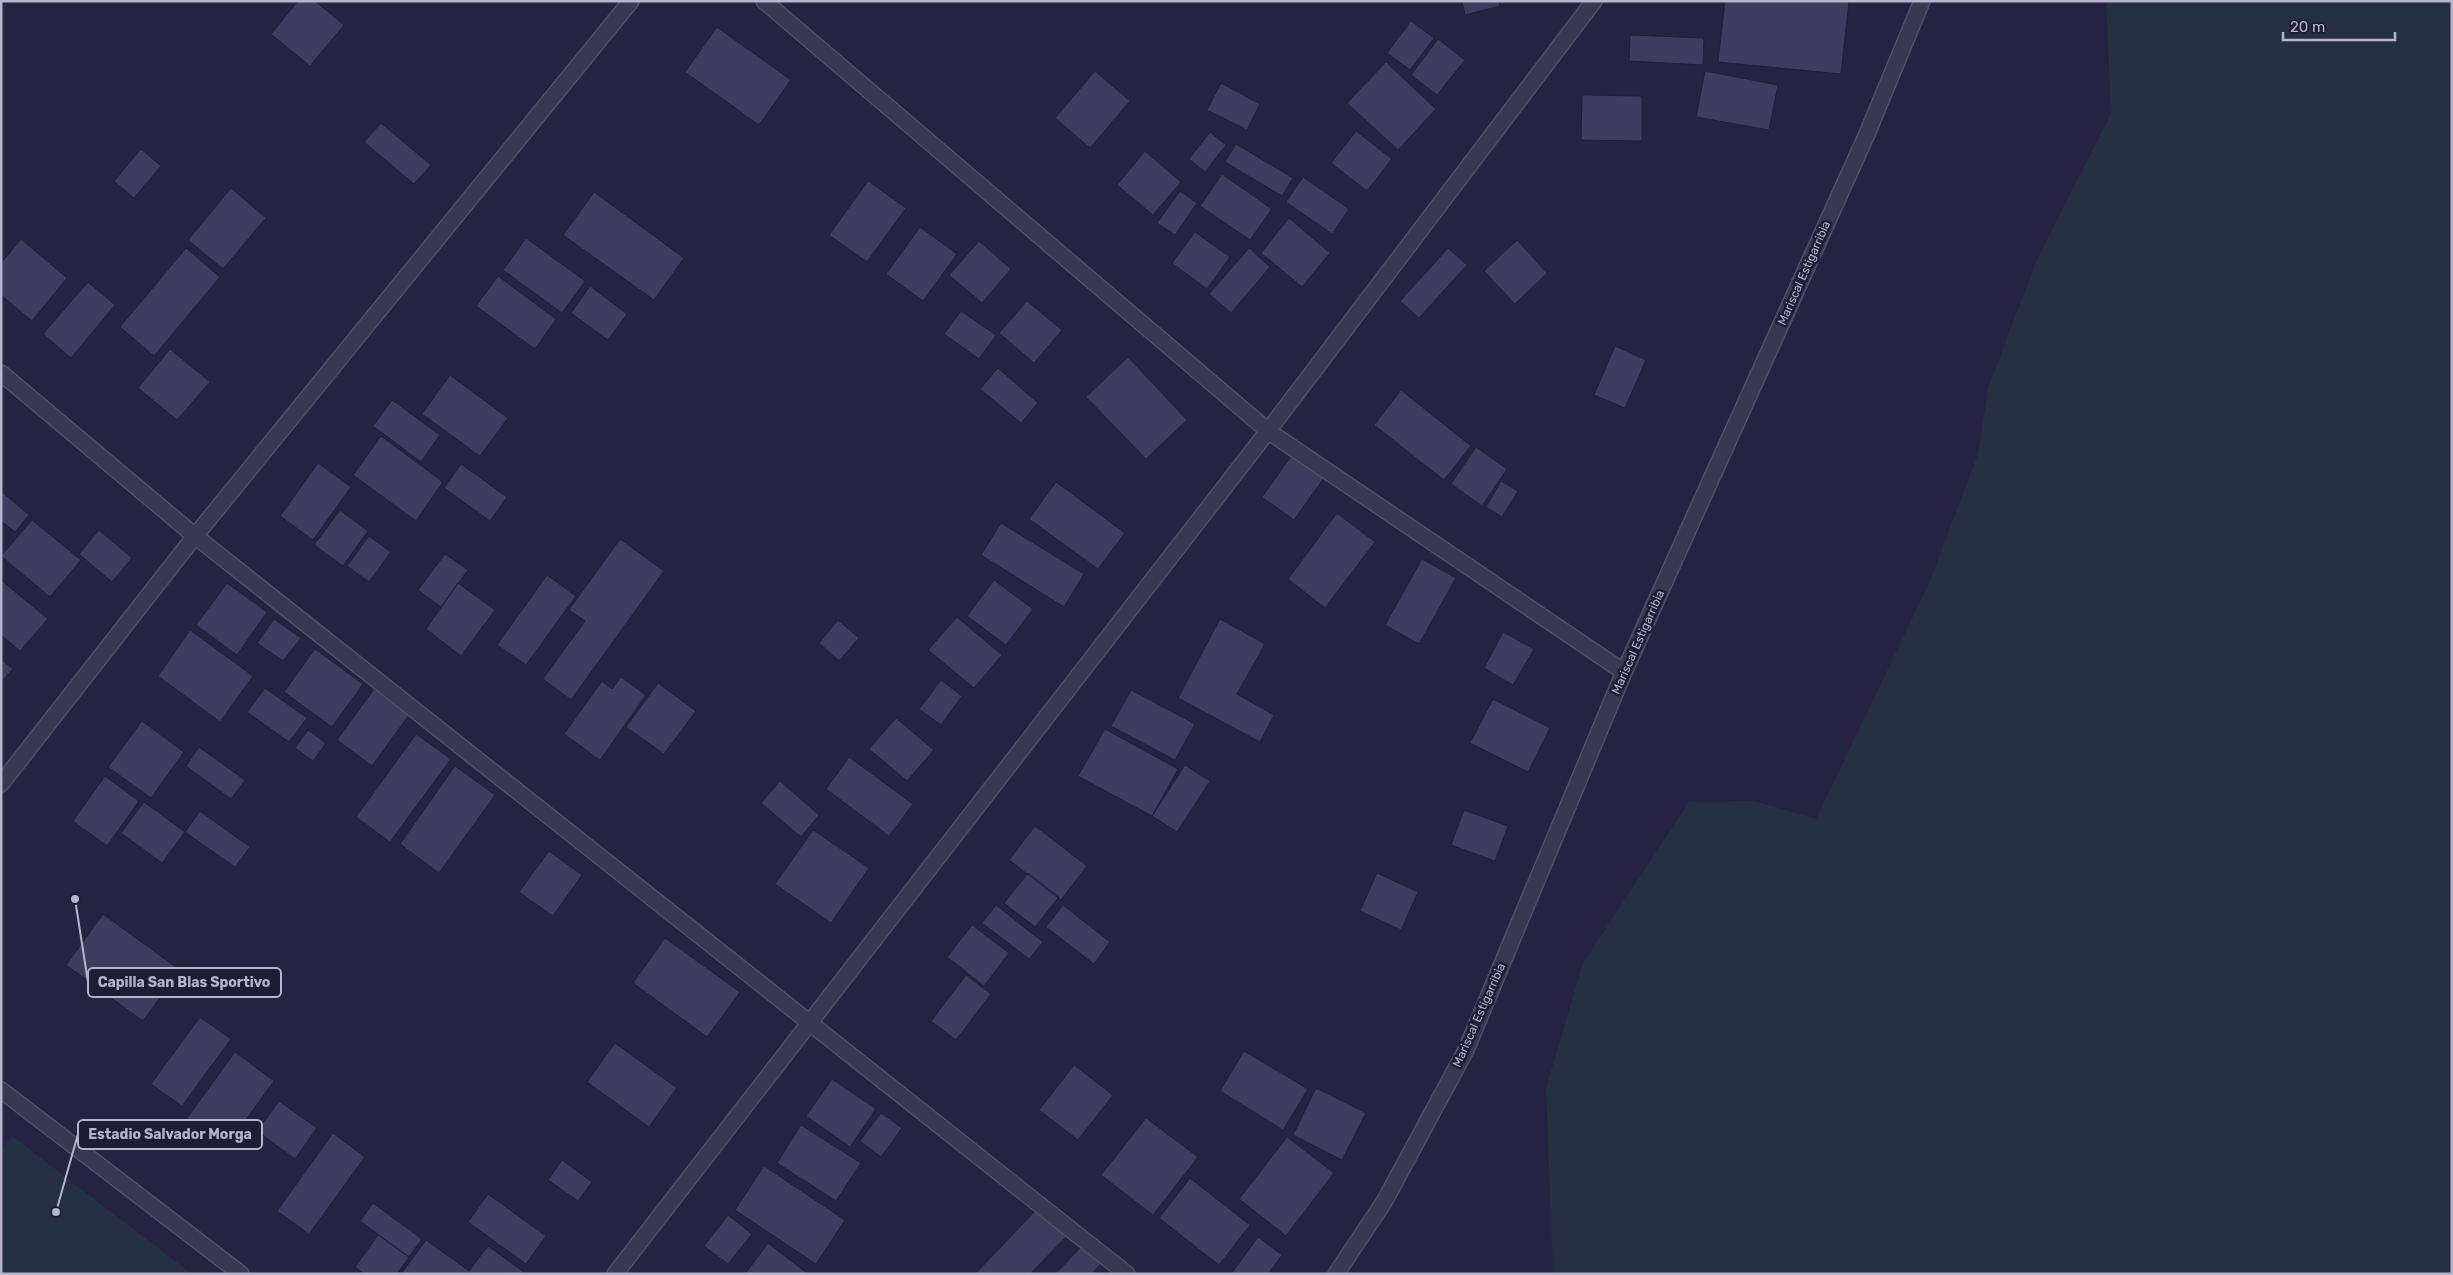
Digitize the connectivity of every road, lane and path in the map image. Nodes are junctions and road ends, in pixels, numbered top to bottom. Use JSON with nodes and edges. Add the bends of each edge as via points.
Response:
{"nodes":[{"id":1,"x":631,"y":1,"type":"edge"},
{"id":2,"x":764,"y":1,"type":"edge"},
{"id":3,"x":1594,"y":1,"type":"edge"},
{"id":4,"x":1922,"y":1,"type":"edge"},
{"id":5,"x":1,"y":373,"type":"edge"},
{"id":6,"x":1268,"y":431,"type":"junction"},
{"id":7,"x":195,"y":536,"type":"junction"},
{"id":8,"x":1624,"y":672,"type":"junction"},
{"id":9,"x":1,"y":784,"type":"edge"},
{"id":10,"x":810,"y":1023,"type":"junction"},
{"id":11,"x":1,"y":1090,"type":"edge"},
{"id":12,"x":241,"y":1274,"type":"edge"},
{"id":13,"x":614,"y":1274,"type":"edge"},
{"id":14,"x":1127,"y":1274,"type":"edge"},
{"id":15,"x":1336,"y":1274,"type":"edge"}],
"edges":[{"from":1,"to":7,"type":"street"},
{"from":2,"to":6,"type":"street"},
{"from":3,"to":6,"type":"street"},
{"from":4,"to":8,"type":"street","name":"Mariscal Estigarribia","via":[[1863,143]]},
{"from":5,"to":7,"type":"street"},
{"from":6,"to":8,"type":"street"},
{"from":6,"to":10,"type":"street"},
{"from":7,"to":9,"type":"street"},
{"from":7,"to":10,"type":"street"},
{"from":8,"to":15,"type":"street","name":"Mariscal Estigarribia","via":[[1466,1050],[1384,1202]]},
{"from":10,"to":13,"type":"street"},
{"from":10,"to":14,"type":"street"},
{"from":11,"to":12,"type":"street"}]}
